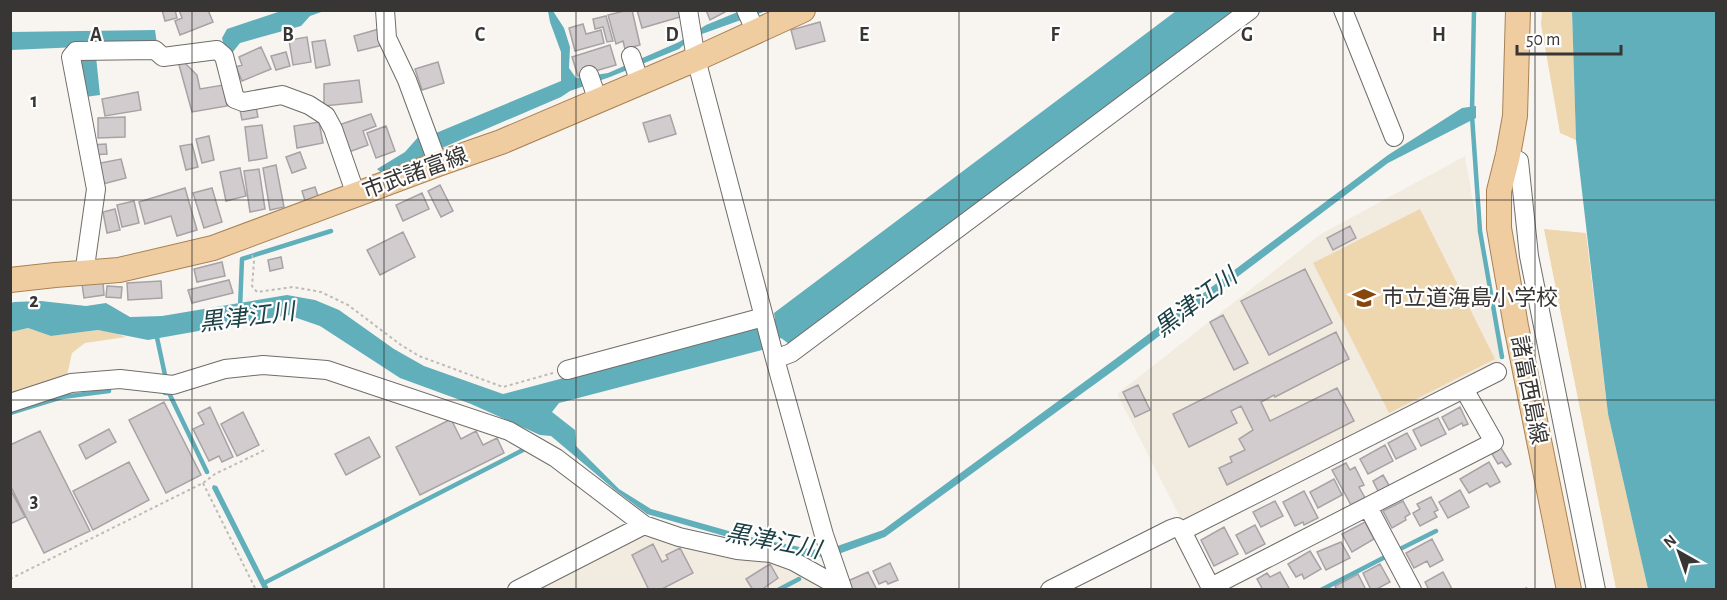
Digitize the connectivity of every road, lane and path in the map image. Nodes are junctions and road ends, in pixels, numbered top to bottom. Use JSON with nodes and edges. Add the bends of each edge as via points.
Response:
{"nodes":[{"id":1,"x":385,"y":10,"type":"edge"},
{"id":2,"x":803,"y":10,"type":"edge"},
{"id":3,"x":1251,"y":10,"type":"edge"},
{"id":4,"x":1343,"y":10,"type":"edge"},
{"id":5,"x":1518,"y":10,"type":"edge"},
{"id":6,"x":751,"y":21,"type":"edge"},
{"id":7,"x":692,"y":35,"type":"edge"},
{"id":8,"x":1395,"y":137,"type":"dead end"},
{"id":9,"x":1508,"y":155,"type":"junction"},
{"id":10,"x":436,"y":158,"type":"junction"},
{"id":11,"x":356,"y":195,"type":"junction"},
{"id":12,"x":252,"y":252,"type":"dead end"},
{"id":13,"x":88,"y":272,"type":"junction"},
{"id":14,"x":10,"y":280,"type":"edge"},
{"id":15,"x":764,"y":316,"type":"junction"},
{"id":16,"x":774,"y":354,"type":"junction"},
{"id":17,"x":567,"y":370,"type":"joint"},
{"id":18,"x":1497,"y":372,"type":"dead end"},
{"id":19,"x":1464,"y":389,"type":"junction"},
{"id":20,"x":10,"y":403,"type":"edge"},
{"id":21,"x":267,"y":449,"type":"dead end"},
{"id":22,"x":203,"y":483,"type":"junction"},
{"id":23,"x":1368,"y":507,"type":"junction"},
{"id":24,"x":644,"y":525,"type":"junction"},
{"id":25,"x":1182,"y":531,"type":"junction"},
{"id":26,"x":10,"y":579,"type":"edge"},
{"id":27,"x":841,"y":585,"type":"edge"},
{"id":28,"x":1211,"y":588,"type":"edge"},
{"id":29,"x":256,"y":590,"type":"edge"},
{"id":30,"x":517,"y":590,"type":"edge"},
{"id":31,"x":1050,"y":590,"type":"edge"},
{"id":32,"x":1412,"y":590,"type":"edge"},
{"id":33,"x":1569,"y":590,"type":"edge"},
{"id":34,"x":1596,"y":590,"type":"edge"}],
"edges":[{"from":1,"to":10,"type":"street","via":[[387,38]]},
{"from":2,"to":6,"type":"main road","name":"市武諸富線"},
{"from":3,"to":16,"type":"street","via":[[791,353]]},
{"from":4,"to":8,"type":"street"},
{"from":5,"to":9,"type":"main road","name":"諸富西島線","via":[[1515,116]]},
{"from":6,"to":7,"type":"main road","name":"市武諸富線"},
{"from":7,"to":10,"type":"main road","name":"市武諸富線","via":[[636,70],[594,87],[501,142]]},
{"from":7,"to":15,"type":"street"},
{"from":9,"to":33,"type":"main road","name":"諸富西島線","via":[[1499,191],[1499,228]]},
{"from":9,"to":34,"type":"street","via":[[1519,162],[1529,256]]},
{"from":10,"to":11,"type":"main road","name":"市武諸富線"},
{"from":11,"to":13,"type":"main road","name":"市武諸富線","via":[[213,248],[119,270]]},
{"from":11,"to":13,"type":"street","via":[[326,116],[282,95],[243,102],[235,99],[224,56],[217,50],[163,57],[155,50],[76,51],[71,57],[96,189],[86,260]]},
{"from":12,"to":17,"type":"path","via":[[252,286],[257,292],[293,287],[321,292],[348,305],[419,356],[503,387]]},
{"from":13,"to":14,"type":"main road","name":"市武諸富線"},
{"from":15,"to":16,"type":"street"},
{"from":15,"to":17,"type":"street"},
{"from":16,"to":27,"type":"street"},
{"from":18,"to":19,"type":"street"},
{"from":19,"to":23,"type":"street","via":[[1494,442]]},
{"from":19,"to":25,"type":"street"},
{"from":20,"to":24,"type":"street","via":[[71,383],[120,379],[172,385],[225,369],[263,365],[327,370],[509,431],[556,458]]},
{"from":21,"to":22,"type":"path"},
{"from":22,"to":26,"type":"path"},
{"from":22,"to":29,"type":"path"},
{"from":23,"to":28,"type":"street"},
{"from":23,"to":32,"type":"street"},
{"from":24,"to":27,"type":"street","via":[[737,550],[771,553]]},
{"from":24,"to":30,"type":"street"},
{"from":25,"to":28,"type":"street"},
{"from":25,"to":31,"type":"street","via":[[1177,527],[1171,529]]}]}
